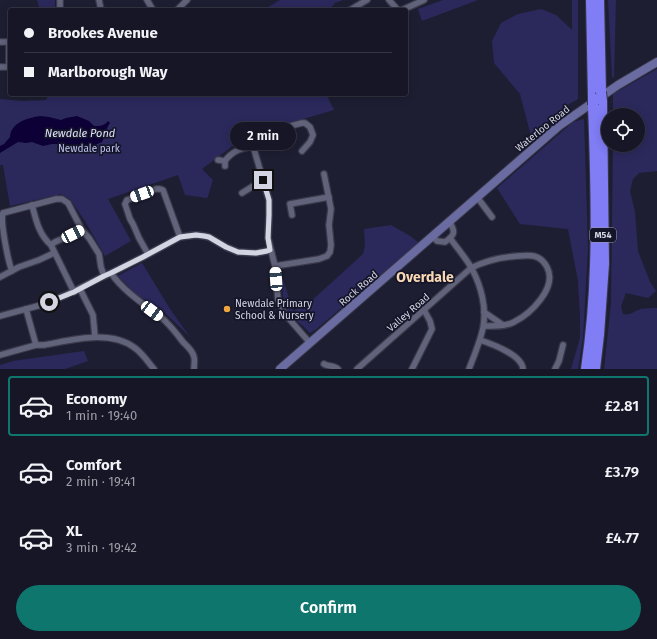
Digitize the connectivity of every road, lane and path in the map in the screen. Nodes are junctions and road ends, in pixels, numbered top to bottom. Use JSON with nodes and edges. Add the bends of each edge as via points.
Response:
{"nodes":[{"id":1,"x":187,"y":0,"type":"edge"},
{"id":2,"x":367,"y":0,"type":"edge"},
{"id":3,"x":389,"y":0,"type":"edge"},
{"id":4,"x":424,"y":0,"type":"edge"},
{"id":5,"x":584,"y":0,"type":"edge"},
{"id":6,"x":591,"y":0,"type":"edge"},
{"id":7,"x":599,"y":0,"type":"edge"},
{"id":8,"x":602,"y":0,"type":"edge"},
{"id":9,"x":179,"y":8,"type":"edge"},
{"id":10,"x":353,"y":8,"type":"edge"},
{"id":11,"x":396,"y":8,"type":"edge"},
{"id":12,"x":406,"y":8,"type":"edge"},
{"id":13,"x":600,"y":46,"type":"junction"},
{"id":14,"x":657,"y":62,"type":"edge"},
{"id":15,"x":596,"y":98,"type":"junction"},
{"id":16,"x":253,"y":146,"type":"junction"},
{"id":17,"x":302,"y":150,"type":"dead end"},
{"id":18,"x":218,"y":160,"type":"dead end"},
{"id":19,"x":324,"y":174,"type":"dead end"},
{"id":20,"x":263,"y":180,"type":"junction"},
{"id":21,"x":242,"y":192,"type":"dead end"},
{"id":22,"x":329,"y":197,"type":"junction"},
{"id":23,"x":477,"y":197,"type":"junction"},
{"id":24,"x":32,"y":205,"type":"junction"},
{"id":25,"x":292,"y":215,"type":"dead end"},
{"id":26,"x":492,"y":217,"type":"dead end"},
{"id":27,"x":449,"y":221,"type":"junction"},
{"id":28,"x":82,"y":230,"type":"junction"},
{"id":29,"x":432,"y":236,"type":"junction"},
{"id":30,"x":180,"y":237,"type":"junction"},
{"id":31,"x":450,"y":238,"type":"junction"},
{"id":32,"x":51,"y":245,"type":"junction"},
{"id":33,"x":270,"y":250,"type":"junction"},
{"id":34,"x":54,"y":253,"type":"junction"},
{"id":35,"x":148,"y":254,"type":"junction"},
{"id":36,"x":275,"y":266,"type":"junction"},
{"id":37,"x":471,"y":268,"type":"junction"},
{"id":38,"x":12,"y":271,"type":"junction"},
{"id":39,"x":111,"y":273,"type":"junction"},
{"id":40,"x":104,"y":276,"type":"junction"},
{"id":41,"x":0,"y":278,"type":"edge"},
{"id":42,"x":77,"y":290,"type":"junction"},
{"id":43,"x":26,"y":309,"type":"junction"},
{"id":44,"x":424,"y":310,"type":"junction"},
{"id":45,"x":484,"y":312,"type":"junction"},
{"id":46,"x":0,"y":316,"type":"edge"},
{"id":47,"x":484,"y":326,"type":"junction"},
{"id":48,"x":503,"y":326,"type":"junction"},
{"id":49,"x":95,"y":337,"type":"junction"},
{"id":50,"x":480,"y":340,"type":"junction"},
{"id":51,"x":310,"y":343,"type":"junction"},
{"id":52,"x":36,"y":345,"type":"junction"},
{"id":53,"x":563,"y":345,"type":"dead end"},
{"id":54,"x":554,"y":353,"type":"dead end"},
{"id":55,"x":0,"y":355,"type":"edge"},
{"id":56,"x":560,"y":355,"type":"junction"},
{"id":57,"x":324,"y":364,"type":"dead end"},
{"id":58,"x":154,"y":369,"type":"edge"},
{"id":59,"x":194,"y":369,"type":"edge"},
{"id":60,"x":280,"y":369,"type":"edge"},
{"id":61,"x":338,"y":369,"type":"edge"},
{"id":62,"x":357,"y":369,"type":"edge"},
{"id":63,"x":412,"y":369,"type":"edge"},
{"id":64,"x":469,"y":369,"type":"edge"},
{"id":65,"x":524,"y":369,"type":"edge"},
{"id":66,"x":555,"y":369,"type":"edge"},
{"id":67,"x":586,"y":369,"type":"edge"},
{"id":68,"x":595,"y":369,"type":"edge"}],
"edges":[{"from":1,"to":9,"type":"street"},
{"from":2,"to":10,"type":"street"},
{"from":3,"to":11,"type":"street"},
{"from":4,"to":12,"type":"street"},
{"from":5,"to":15,"type":"highway","number":"M54"},
{"from":6,"to":15,"type":"highway","number":"M54"},
{"from":7,"to":13,"type":"highway","number":"M54"},
{"from":8,"to":13,"type":"highway","number":"M54"},
{"from":13,"to":15,"type":"highway","number":"M54"},
{"from":14,"to":23,"type":"street","name":"Waterloo Road","via":[[618,85],[559,126]]},
{"from":15,"to":67,"type":"highway","number":"M54","via":[[595,266]]},
{"from":15,"to":68,"type":"highway","number":"M54","via":[[604,264]]},
{"from":16,"to":17,"type":"street","via":[[258,138],[267,132],[305,123],[313,135]]},
{"from":16,"to":18,"type":"street","via":[[241,148],[227,158],[225,164]]},
{"from":16,"to":20,"type":"street"},
{"from":19,"to":22,"type":"street"},
{"from":20,"to":21,"type":"street","via":[[249,191]]},
{"from":20,"to":33,"type":"street","via":[[269,200]]},
{"from":22,"to":25,"type":"street","via":[[290,204]]},
{"from":22,"to":36,"type":"street","via":[[329,254],[324,258]]},
{"from":23,"to":26,"type":"street"},
{"from":23,"to":27,"type":"street","name":"Waterloo Road"},
{"from":24,"to":28,"type":"street","via":[[62,199],[68,203]]},
{"from":24,"to":32,"type":"street","via":[[40,232]]},
{"from":24,"to":38,"type":"street","via":[[3,213],[2,216]]},
{"from":27,"to":29,"type":"street","name":"Rock Road"},
{"from":27,"to":31,"type":"street","via":[[453,228],[453,235]]},
{"from":28,"to":32,"type":"street"},
{"from":28,"to":40,"type":"street","via":[[99,254]]},
{"from":29,"to":31,"type":"street","via":[[445,242]]},
{"from":29,"to":51,"type":"street","name":"Rock Road"},
{"from":30,"to":33,"type":"street","via":[[209,237],[238,252],[256,253]]},
{"from":30,"to":35,"type":"street"},
{"from":30,"to":35,"type":"street","via":[[163,190],[156,189],[127,200],[125,204],[130,220]]},
{"from":31,"to":37,"type":"street"},
{"from":32,"to":34,"type":"street"},
{"from":33,"to":36,"type":"street"},
{"from":34,"to":38,"type":"street"},
{"from":34,"to":42,"type":"street"},
{"from":35,"to":39,"type":"street"},
{"from":36,"to":51,"type":"street","via":[[278,300],[284,313]]},
{"from":37,"to":44,"type":"street","name":"Valley Road"},
{"from":37,"to":45,"type":"street","via":[[481,290]]},
{"from":37,"to":48,"type":"street","via":[[506,256],[536,256],[546,264],[550,278],[544,294],[528,313]]},
{"from":38,"to":41,"type":"street"},
{"from":39,"to":40,"type":"street"},
{"from":39,"to":59,"type":"street","via":[[140,302],[169,325],[193,353]]},
{"from":40,"to":42,"type":"street"},
{"from":42,"to":43,"type":"street"},
{"from":42,"to":49,"type":"street","via":[[93,315]]},
{"from":43,"to":46,"type":"street"},
{"from":43,"to":52,"type":"street"},
{"from":44,"to":62,"type":"street","name":"Valley Road"},
{"from":44,"to":63,"type":"street","via":[[432,329]]},
{"from":45,"to":47,"type":"street"},
{"from":45,"to":48,"type":"street"},
{"from":47,"to":48,"type":"street"},
{"from":47,"to":50,"type":"street"},
{"from":49,"to":52,"type":"street"},
{"from":49,"to":58,"type":"street","via":[[122,341],[130,345]]},
{"from":50,"to":64,"type":"street"},
{"from":50,"to":65,"type":"street","via":[[505,350],[519,361]]},
{"from":51,"to":60,"type":"street","name":"Rock Road"},
{"from":52,"to":55,"type":"street"},
{"from":53,"to":56,"type":"street"},
{"from":54,"to":56,"type":"street"},
{"from":56,"to":66,"type":"street"},
{"from":57,"to":61,"type":"street"}]}
